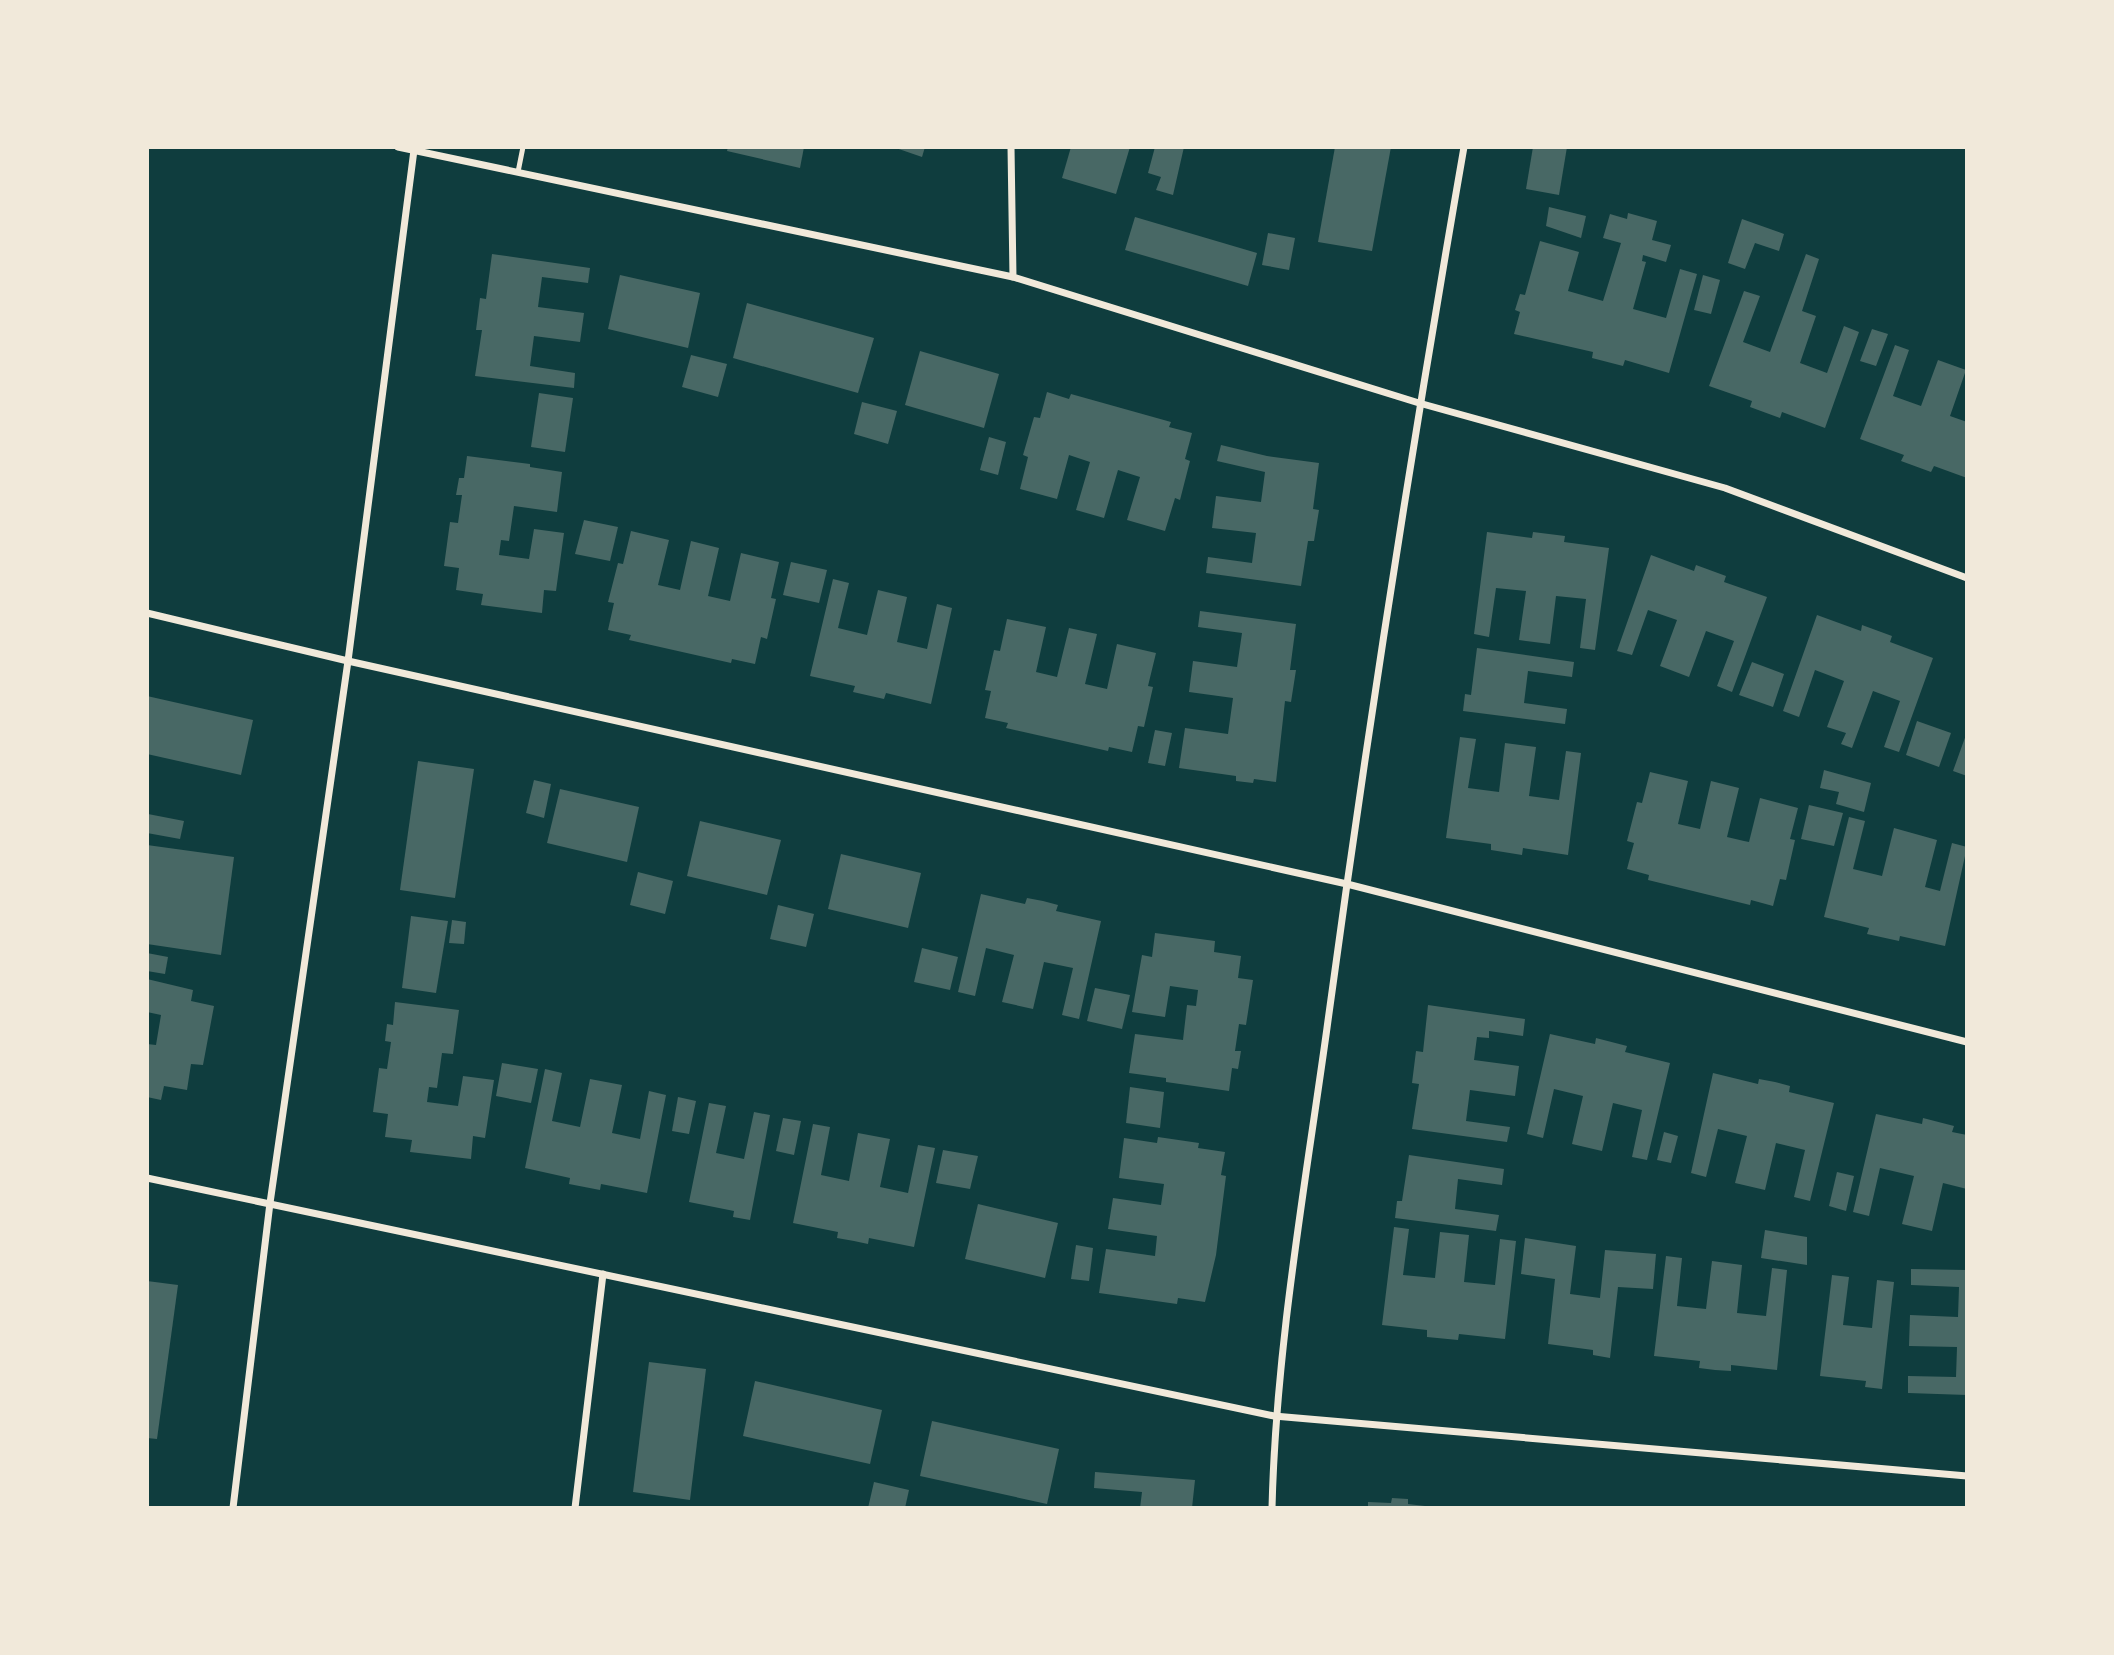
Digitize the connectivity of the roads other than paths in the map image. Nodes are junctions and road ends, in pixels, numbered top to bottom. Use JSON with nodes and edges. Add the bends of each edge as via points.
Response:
{"nodes":[{"id":1,"x":398,"y":147,"type":"edge"},
{"id":2,"x":523,"y":147,"type":"edge"},
{"id":3,"x":1011,"y":147,"type":"edge"},
{"id":4,"x":1464,"y":147,"type":"edge"},
{"id":5,"x":414,"y":150,"type":"junction"},
{"id":6,"x":518,"y":172,"type":"junction"},
{"id":7,"x":1013,"y":277,"type":"junction"},
{"id":8,"x":1419,"y":403,"type":"junction"},
{"id":9,"x":1967,"y":578,"type":"edge"},
{"id":10,"x":147,"y":613,"type":"edge"},
{"id":11,"x":348,"y":661,"type":"junction"},
{"id":12,"x":1347,"y":884,"type":"junction"},
{"id":13,"x":1967,"y":1042,"type":"edge"},
{"id":14,"x":147,"y":1178,"type":"edge"},
{"id":15,"x":270,"y":1203,"type":"junction"},
{"id":16,"x":603,"y":1275,"type":"junction"},
{"id":17,"x":1274,"y":1416,"type":"junction"},
{"id":18,"x":1967,"y":1476,"type":"edge"},
{"id":19,"x":233,"y":1508,"type":"edge"},
{"id":20,"x":575,"y":1508,"type":"edge"},
{"id":21,"x":1272,"y":1508,"type":"edge"}],
"edges":[{"from":1,"to":5,"type":"street"},
{"from":2,"to":6,"type":"lane"},
{"from":3,"to":7,"type":"street"},
{"from":4,"to":8,"type":"street"},
{"from":5,"to":6,"type":"street"},
{"from":5,"to":11,"type":"street"},
{"from":6,"to":7,"type":"street"},
{"from":7,"to":8,"type":"street"},
{"from":8,"to":9,"type":"street","via":[[1724,488]]},
{"from":8,"to":12,"type":"street"},
{"from":10,"to":11,"type":"street"},
{"from":11,"to":12,"type":"street"},
{"from":11,"to":15,"type":"street"},
{"from":12,"to":13,"type":"street"},
{"from":12,"to":17,"type":"street"},
{"from":14,"to":15,"type":"street"},
{"from":15,"to":16,"type":"street"},
{"from":15,"to":19,"type":"street"},
{"from":16,"to":17,"type":"street"},
{"from":16,"to":20,"type":"street"},
{"from":17,"to":18,"type":"street"},
{"from":17,"to":21,"type":"street"}]}
